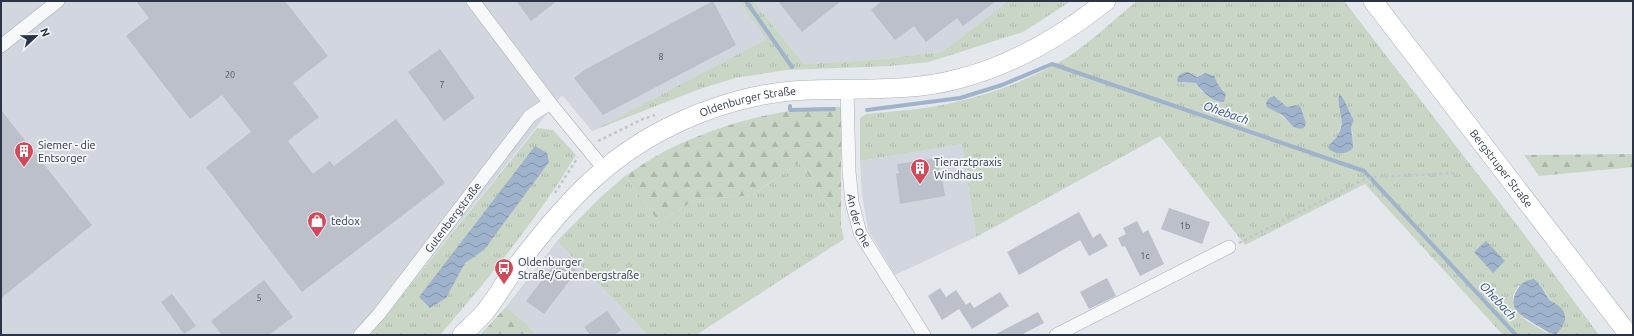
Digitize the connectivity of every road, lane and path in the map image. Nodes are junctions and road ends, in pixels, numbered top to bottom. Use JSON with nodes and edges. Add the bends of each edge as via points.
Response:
{"nodes":[{"id":1,"x":58,"y":1,"type":"edge"},
{"id":2,"x":472,"y":1,"type":"edge"},
{"id":3,"x":1106,"y":1,"type":"edge"},
{"id":4,"x":1373,"y":1,"type":"edge"},
{"id":5,"x":1,"y":46,"type":"edge"},
{"id":6,"x":847,"y":89,"type":"junction"},
{"id":7,"x":550,"y":103,"type":"junction"},
{"id":8,"x":604,"y":169,"type":"junction"},
{"id":9,"x":1458,"y":173,"type":"dead end"},
{"id":10,"x":1229,"y":247,"type":"joint"},
{"id":11,"x":360,"y":335,"type":"edge"},
{"id":12,"x":462,"y":335,"type":"edge"},
{"id":13,"x":924,"y":335,"type":"edge"},
{"id":14,"x":1056,"y":335,"type":"edge"},
{"id":15,"x":1629,"y":335,"type":"edge"}],
"edges":[{"from":1,"to":5,"type":"street"},
{"from":2,"to":7,"type":"street"},
{"from":3,"to":6,"type":"main road","name":"Oldenburger Straße","via":[[1070,27],[1030,51],[998,66],[958,79],[917,86]]},
{"from":4,"to":15,"type":"main road","name":"Bergstruper Straße"},
{"from":6,"to":8,"type":"main road","name":"Oldenburger Straße","via":[[778,92],[706,110],[637,144]]},
{"from":6,"to":13,"type":"street","name":"An der Ohe","via":[[849,171],[852,202],[860,233]]},
{"from":7,"to":8,"type":"street"},
{"from":7,"to":11,"type":"street","name":"Gutenbergstraße","via":[[530,116],[379,314]]},
{"from":8,"to":12,"type":"main road","name":"Oldenburger Straße","via":[[558,214],[517,265],[484,313]]},
{"from":9,"to":10,"type":"path","via":[[1376,177],[1363,180]]},
{"from":10,"to":14,"type":"street"}]}
